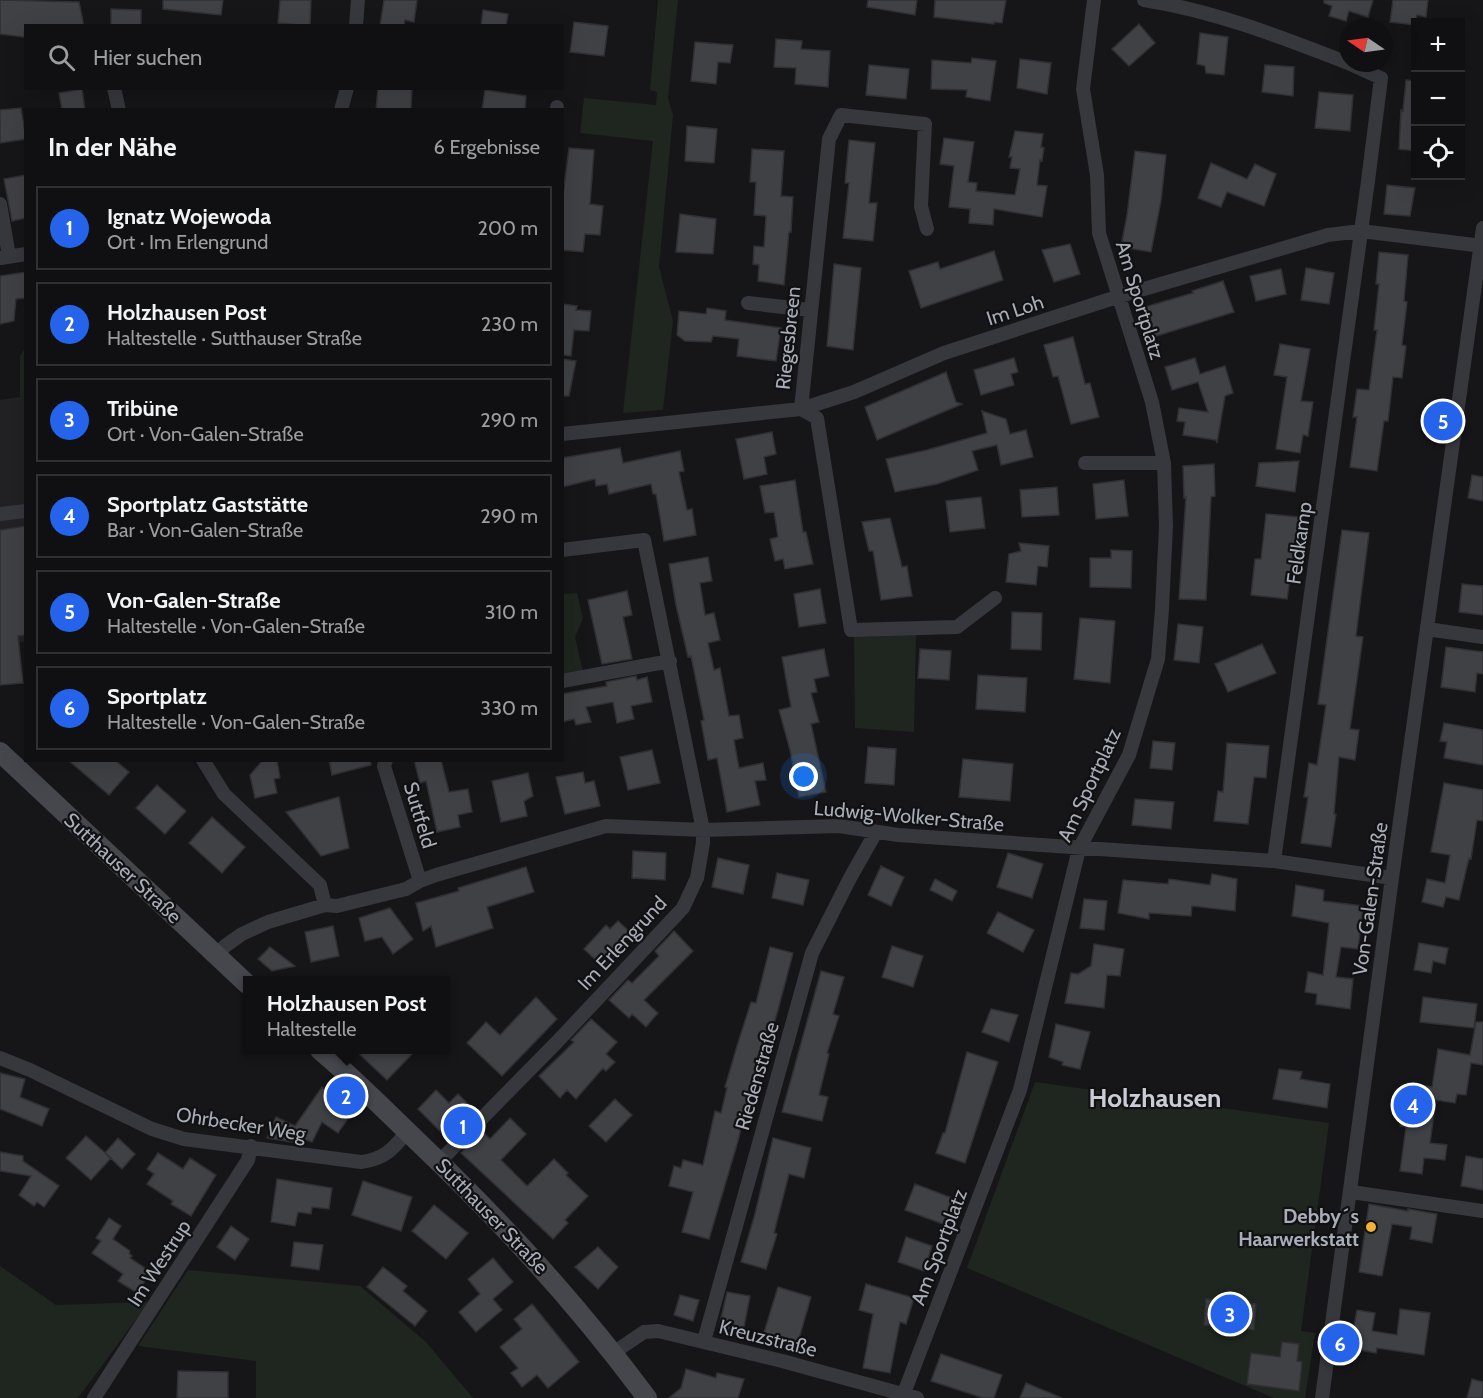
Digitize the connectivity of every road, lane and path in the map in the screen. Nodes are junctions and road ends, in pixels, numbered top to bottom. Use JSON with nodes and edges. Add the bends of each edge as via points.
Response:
{"nodes":[{"id":1,"x":358,"y":0,"type":"edge"},
{"id":2,"x":1094,"y":0,"type":"edge"},
{"id":3,"x":1144,"y":0,"type":"edge"},
{"id":4,"x":356,"y":24,"type":"edge"},
{"id":5,"x":1339,"y":59,"type":"edge"},
{"id":6,"x":1368,"y":72,"type":"edge"},
{"id":7,"x":114,"y":90,"type":"edge"},
{"id":8,"x":347,"y":90,"type":"edge"},
{"id":9,"x":119,"y":108,"type":"edge"},
{"id":10,"x":342,"y":108,"type":"edge"},
{"id":11,"x":0,"y":204,"type":"edge"},
{"id":12,"x":1483,"y":228,"type":"edge"},
{"id":13,"x":927,"y":229,"type":"dead end"},
{"id":14,"x":1361,"y":231,"type":"junction"},
{"id":15,"x":1482,"y":246,"type":"edge"},
{"id":16,"x":24,"y":254,"type":"edge"},
{"id":17,"x":5,"y":257,"type":"edge"},
{"id":18,"x":1120,"y":296,"type":"junction"},
{"id":19,"x":748,"y":303,"type":"dead end"},
{"id":20,"x":810,"y":310,"type":"junction"},
{"id":21,"x":801,"y":409,"type":"junction"},
{"id":22,"x":564,"y":434,"type":"edge"},
{"id":23,"x":1085,"y":463,"type":"dead end"},
{"id":24,"x":1164,"y":463,"type":"junction"},
{"id":25,"x":24,"y":511,"type":"edge"},
{"id":26,"x":0,"y":514,"type":"edge"},
{"id":27,"x":564,"y":550,"type":"edge"},
{"id":28,"x":995,"y":598,"type":"dead end"},
{"id":29,"x":1427,"y":629,"type":"junction"},
{"id":30,"x":1483,"y":637,"type":"edge"},
{"id":31,"x":670,"y":661,"type":"junction"},
{"id":32,"x":564,"y":681,"type":"edge"},
{"id":33,"x":0,"y":752,"type":"edge"},
{"id":34,"x":204,"y":762,"type":"edge"},
{"id":35,"x":385,"y":762,"type":"edge"},
{"id":36,"x":703,"y":830,"type":"junction"},
{"id":37,"x":876,"y":832,"type":"junction"},
{"id":38,"x":1079,"y":849,"type":"junction"},
{"id":39,"x":1274,"y":861,"type":"junction"},
{"id":40,"x":1392,"y":878,"type":"junction"},
{"id":41,"x":420,"y":881,"type":"junction"},
{"id":42,"x":326,"y":905,"type":"junction"},
{"id":43,"x":217,"y":955,"type":"junction"},
{"id":44,"x":243,"y":980,"type":"edge"},
{"id":45,"x":324,"y":1054,"type":"edge"},
{"id":46,"x":0,"y":1059,"type":"edge"},
{"id":47,"x":408,"y":1131,"type":"junction"},
{"id":48,"x":251,"y":1146,"type":"junction"},
{"id":49,"x":440,"y":1162,"type":"junction"},
{"id":50,"x":1351,"y":1192,"type":"junction"},
{"id":51,"x":1483,"y":1210,"type":"edge"},
{"id":52,"x":704,"y":1341,"type":"junction"},
{"id":53,"x":614,"y":1353,"type":"junction"},
{"id":54,"x":910,"y":1396,"type":"edge"},
{"id":55,"x":94,"y":1398,"type":"edge"},
{"id":56,"x":647,"y":1398,"type":"edge"},
{"id":57,"x":1322,"y":1398,"type":"edge"}],
"edges":[{"from":1,"to":4,"type":"street"},
{"from":2,"to":18,"type":"street","name":"Am Sportplatz","via":[[1083,89],[1096,175],[1099,233]]},
{"from":3,"to":5,"type":"street","via":[[1259,28]]},
{"from":6,"to":14,"type":"street","name":"Feldkamp","via":[[1381,78]]},
{"from":7,"to":9,"type":"street"},
{"from":8,"to":10,"type":"street"},
{"from":11,"to":17,"type":"street"},
{"from":12,"to":15,"type":"street","name":"Von-Galen-Straße"},
{"from":13,"to":20,"type":"street","name":"Riegesbreen","via":[[921,206],[925,124],[842,115],[829,139]]},
{"from":14,"to":15,"type":"street","name":"Im Loh"},
{"from":14,"to":18,"type":"street","name":"Im Loh","via":[[1328,235]]},
{"from":14,"to":39,"type":"street","name":"Feldkamp"},
{"from":15,"to":29,"type":"street","name":"Von-Galen-Straße"},
{"from":16,"to":17,"type":"street"},
{"from":18,"to":21,"type":"street","name":"Im Loh","via":[[944,353],[854,392]]},
{"from":18,"to":24,"type":"street","name":"Am Sportplatz","via":[[1152,402]]},
{"from":19,"to":20,"type":"street"},
{"from":20,"to":21,"type":"street","name":"Riegesbreen"},
{"from":21,"to":22,"type":"street","name":"Im Loh"},
{"from":21,"to":28,"type":"street","name":"Riegesbreen","via":[[817,418],[851,630],[957,627]]},
{"from":23,"to":24,"type":"street"},
{"from":24,"to":38,"type":"street","name":"Am Sportplatz","via":[[1166,526],[1158,659],[1129,755]]},
{"from":25,"to":26,"type":"street"},
{"from":27,"to":31,"type":"street","name":"Im Erlengrund","via":[[644,540]]},
{"from":29,"to":30,"type":"street"},
{"from":29,"to":40,"type":"street","name":"Von-Galen-Straße"},
{"from":31,"to":32,"type":"street"},
{"from":31,"to":36,"type":"street","name":"Im Erlengrund"},
{"from":33,"to":43,"type":"street","name":"Sutthauser Straße"},
{"from":34,"to":42,"type":"street","via":[[224,794],[320,885]]},
{"from":35,"to":41,"type":"street","name":"Suttfeld"},
{"from":36,"to":37,"type":"street","name":"Ludwig-Wolker-Straße","via":[[839,826]]},
{"from":36,"to":41,"type":"street","name":"Ludwig-Wolker-Straße","via":[[606,826]]},
{"from":36,"to":49,"type":"street","name":"Im Erlengrund","via":[[697,878],[683,908]]},
{"from":37,"to":38,"type":"street","name":"Ludwig-Wolker-Straße"},
{"from":37,"to":52,"type":"street","name":"Riedenstraße","via":[[812,953]]},
{"from":38,"to":39,"type":"street","name":"Ludwig-Wolker-Straße"},
{"from":38,"to":54,"type":"street","name":"Am Sportplatz","via":[[1020,1090]]},
{"from":39,"to":40,"type":"street","name":"Ludwig-Wolker-Straße"},
{"from":40,"to":50,"type":"street","name":"Von-Galen-Straße"},
{"from":41,"to":42,"type":"street","name":"Ludwig-Wolker-Straße","via":[[406,889],[338,906]]},
{"from":42,"to":43,"type":"street","name":"Ludwig-Wolker-Straße","via":[[268,922],[242,934]]},
{"from":43,"to":44,"type":"street","name":"Sutthauser Straße"},
{"from":45,"to":47,"type":"street","name":"Sutthauser Straße"},
{"from":46,"to":48,"type":"street","name":"Ohrbecker Weg","via":[[152,1129],[184,1139]]},
{"from":47,"to":48,"type":"street","name":"Ohrbecker Weg","via":[[386,1155],[373,1161]]},
{"from":47,"to":49,"type":"street","name":"Sutthauser Straße"},
{"from":48,"to":55,"type":"street","name":"Im Westrup","via":[[248,1160]]},
{"from":49,"to":53,"type":"street","name":"Sutthauser Straße","via":[[542,1268]]},
{"from":50,"to":51,"type":"street"},
{"from":50,"to":57,"type":"street","name":"Von-Galen-Straße"},
{"from":52,"to":53,"type":"street","name":"Kreuzstraße","via":[[658,1331],[644,1332]]},
{"from":52,"to":54,"type":"street","name":"Kreuzstraße"},
{"from":53,"to":56,"type":"street","name":"Sutthauser Straße"}]}
